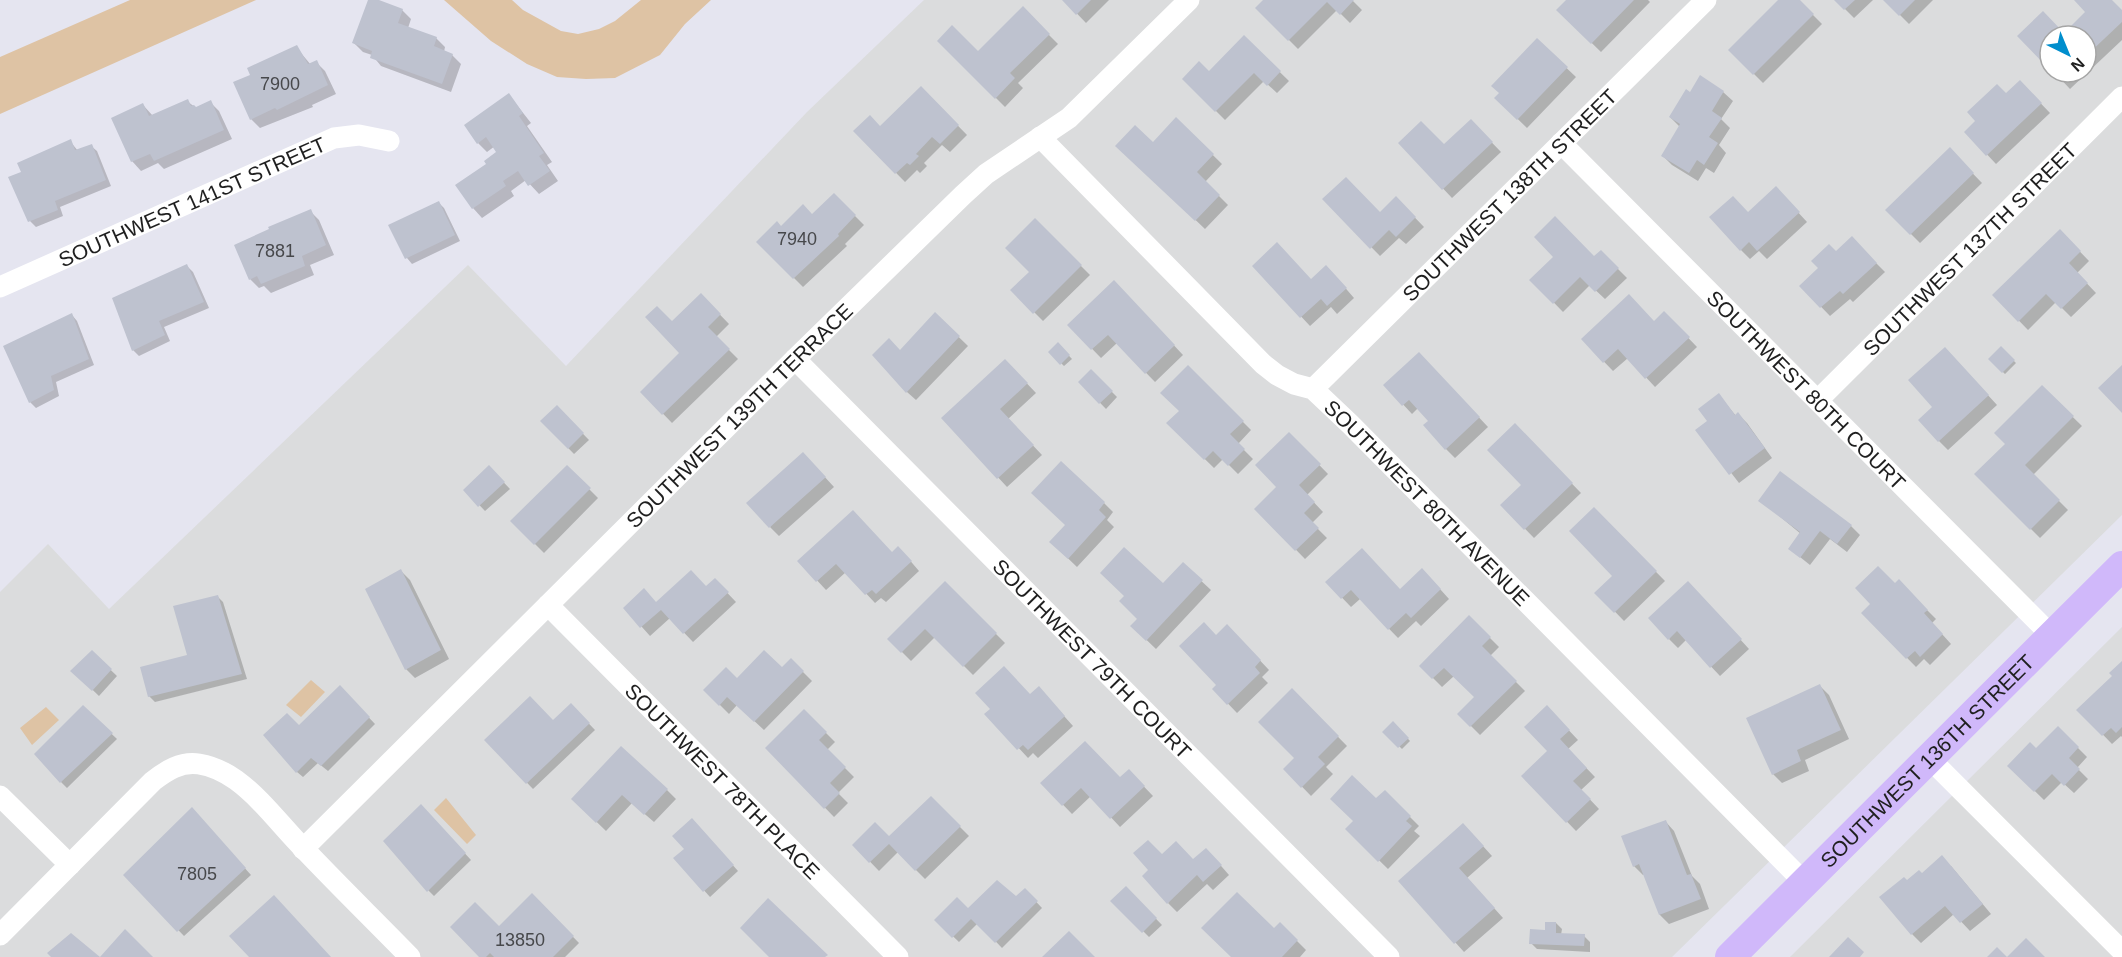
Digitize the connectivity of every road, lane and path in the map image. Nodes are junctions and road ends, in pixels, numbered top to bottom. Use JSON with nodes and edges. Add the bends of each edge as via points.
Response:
{"nodes":[{"id":1,"x":1189,"y":0,"type":"edge"},
{"id":2,"x":1706,"y":0,"type":"edge"},
{"id":3,"x":2122,"y":97,"type":"edge"},
{"id":4,"x":1040,"y":137,"type":"junction"},
{"id":5,"x":388,"y":141,"type":"dead end"},
{"id":6,"x":1561,"y":143,"type":"junction"},
{"id":7,"x":0,"y":287,"type":"edge"},
{"id":8,"x":795,"y":359,"type":"junction"},
{"id":9,"x":1313,"y":389,"type":"junction"},
{"id":10,"x":1818,"y":400,"type":"junction"},
{"id":11,"x":2122,"y":566,"type":"edge"},
{"id":12,"x":548,"y":605,"type":"junction"},
{"id":13,"x":2052,"y":636,"type":"junction"},
{"id":14,"x":1929,"y":758,"type":"junction"},
{"id":15,"x":0,"y":796,"type":"edge"},
{"id":16,"x":303,"y":849,"type":"junction"},
{"id":17,"x":70,"y":865,"type":"junction"},
{"id":18,"x":1805,"y":883,"type":"junction"},
{"id":19,"x":0,"y":935,"type":"edge"},
{"id":20,"x":2122,"y":951,"type":"edge"},
{"id":21,"x":410,"y":957,"type":"edge"},
{"id":22,"x":898,"y":957,"type":"edge"},
{"id":23,"x":1389,"y":957,"type":"edge"},
{"id":24,"x":1730,"y":957,"type":"edge"}],
"edges":[{"from":1,"to":4,"type":"street","name":"SOUTHWEST 139TH TERRACE","via":[[1086,103]]},
{"from":2,"to":6,"type":"street","name":"SOUTHWEST 138TH STREET"},
{"from":3,"to":10,"type":"street","name":"SOUTHWEST 137TH STREET"},
{"from":4,"to":8,"type":"street","name":"SOUTHWEST 139TH TERRACE","via":[[986,174]]},
{"from":4,"to":9,"type":"street","name":"SOUTHWEST 80TH AVENUE","via":[[1263,364],[1294,384]]},
{"from":5,"to":7,"type":"street","name":"SOUTHWEST 141ST STREET","via":[[359,135],[334,138]]},
{"from":6,"to":9,"type":"street","name":"SOUTHWEST 138TH STREET"},
{"from":6,"to":10,"type":"street","name":"SOUTHWEST 80TH COURT"},
{"from":8,"to":12,"type":"street","name":"SOUTHWEST 139TH TERRACE"},
{"from":8,"to":23,"type":"street","name":"SOUTHWEST 79TH COURT"},
{"from":9,"to":18,"type":"street","name":"SOUTHWEST 80TH AVENUE"},
{"from":10,"to":13,"type":"street","name":"SOUTHWEST 80TH COURT"},
{"from":11,"to":13,"type":"street","name":"SOUTHWEST 136TH STREET"},
{"from":12,"to":16,"type":"street","name":"SOUTHWEST 139TH TERRACE"},
{"from":12,"to":22,"type":"street","name":"SOUTHWEST 78TH PLACE"},
{"from":13,"to":14,"type":"street","name":"SOUTHWEST 136TH STREET"},
{"from":14,"to":18,"type":"street","name":"SOUTHWEST 136TH STREET"},
{"from":14,"to":20,"type":"street"},
{"from":15,"to":17,"type":"street"},
{"from":16,"to":17,"type":"street","via":[[237,780],[208,766],[184,764],[153,781]]},
{"from":16,"to":21,"type":"street"},
{"from":17,"to":19,"type":"street"},
{"from":18,"to":24,"type":"street","name":"SOUTHWEST 136TH STREET"}]}
